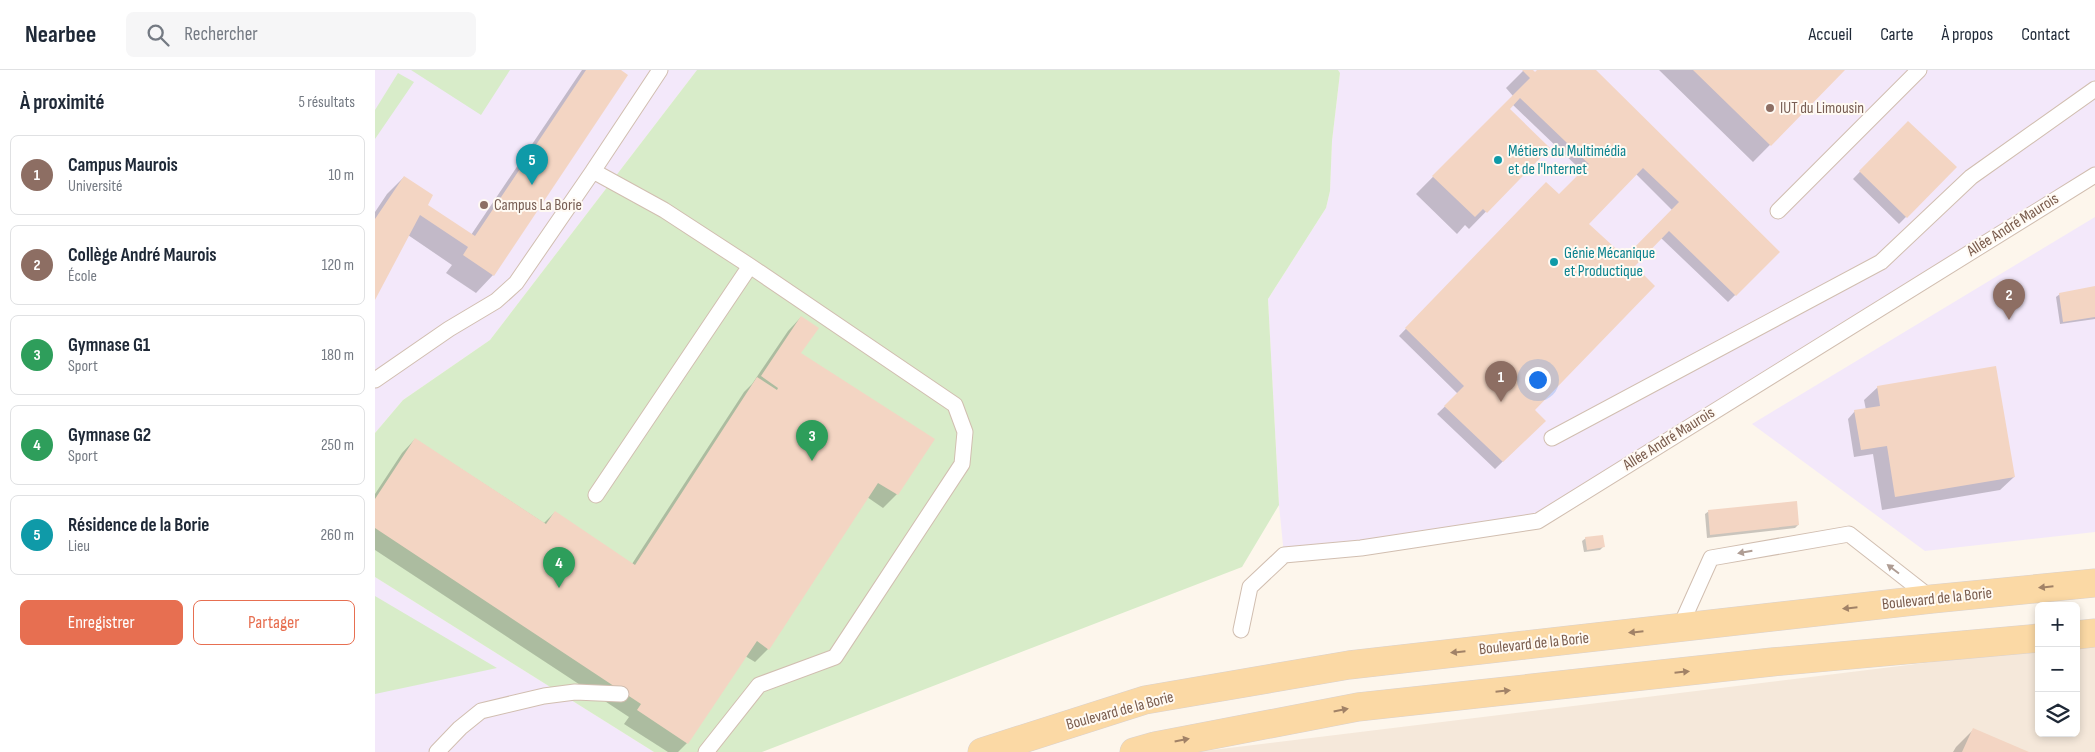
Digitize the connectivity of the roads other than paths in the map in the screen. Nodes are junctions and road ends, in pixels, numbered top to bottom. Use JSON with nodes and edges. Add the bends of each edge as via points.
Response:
{"nodes":[{"id":1,"x":660,"y":70,"type":"edge"},
{"id":2,"x":1919,"y":70,"type":"edge"},
{"id":3,"x":2095,"y":89,"type":"edge"},
{"id":4,"x":593,"y":171,"type":"junction"},
{"id":5,"x":2095,"y":175,"type":"edge"},
{"id":6,"x":1778,"y":211,"type":"dead end"},
{"id":7,"x":749,"y":266,"type":"junction"},
{"id":8,"x":375,"y":380,"type":"edge"},
{"id":9,"x":1552,"y":438,"type":"dead end"},
{"id":10,"x":596,"y":494,"type":"dead end"},
{"id":11,"x":2095,"y":583,"type":"edge"},
{"id":12,"x":1932,"y":599,"type":"junction"},
{"id":13,"x":1679,"y":627,"type":"junction"},
{"id":14,"x":1241,"y":630,"type":"dead end"},
{"id":15,"x":2095,"y":633,"type":"edge"},
{"id":16,"x":2080,"y":635,"type":"edge"},
{"id":17,"x":2035,"y":638,"type":"edge"},
{"id":18,"x":621,"y":694,"type":"dead end"},
{"id":19,"x":437,"y":752,"type":"edge"},
{"id":20,"x":706,"y":752,"type":"edge"},
{"id":21,"x":982,"y":752,"type":"edge"},
{"id":22,"x":1134,"y":752,"type":"edge"}],
"edges":[{"from":1,"to":4,"type":"lane"},
{"from":2,"to":6,"type":"lane"},
{"from":3,"to":9,"type":"lane","via":[[1971,177],[1881,262]]},
{"from":4,"to":7,"type":"lane","via":[[664,210]]},
{"from":4,"to":8,"type":"lane","via":[[516,283],[496,301]]},
{"from":5,"to":14,"type":"lane","name":"Allée André Maurois","via":[[1538,521],[1361,548],[1284,555],[1250,587]]},
{"from":7,"to":10,"type":"lane"},
{"from":7,"to":20,"type":"lane","via":[[955,405],[965,432],[962,464],[835,657],[759,685]]},
{"from":11,"to":12,"type":"main road","name":"Boulevard de la Borie","one_way":true},
{"from":12,"to":13,"type":"main road","name":"Boulevard de la Borie","one_way":true},
{"from":12,"to":13,"type":"lane","one_way":true,"via":[[1849,534],[1711,558]]},
{"from":13,"to":21,"type":"main road","name":"Boulevard de la Borie","one_way":true,"via":[[1349,664],[1155,698]]},
{"from":15,"to":16,"type":"main road"},
{"from":22,"to":17,"type":"main road","one_way":true,"via":[[1358,707],[1772,662]]},
{"from":18,"to":19,"type":"lane","via":[[575,692],[481,711]]}]}
